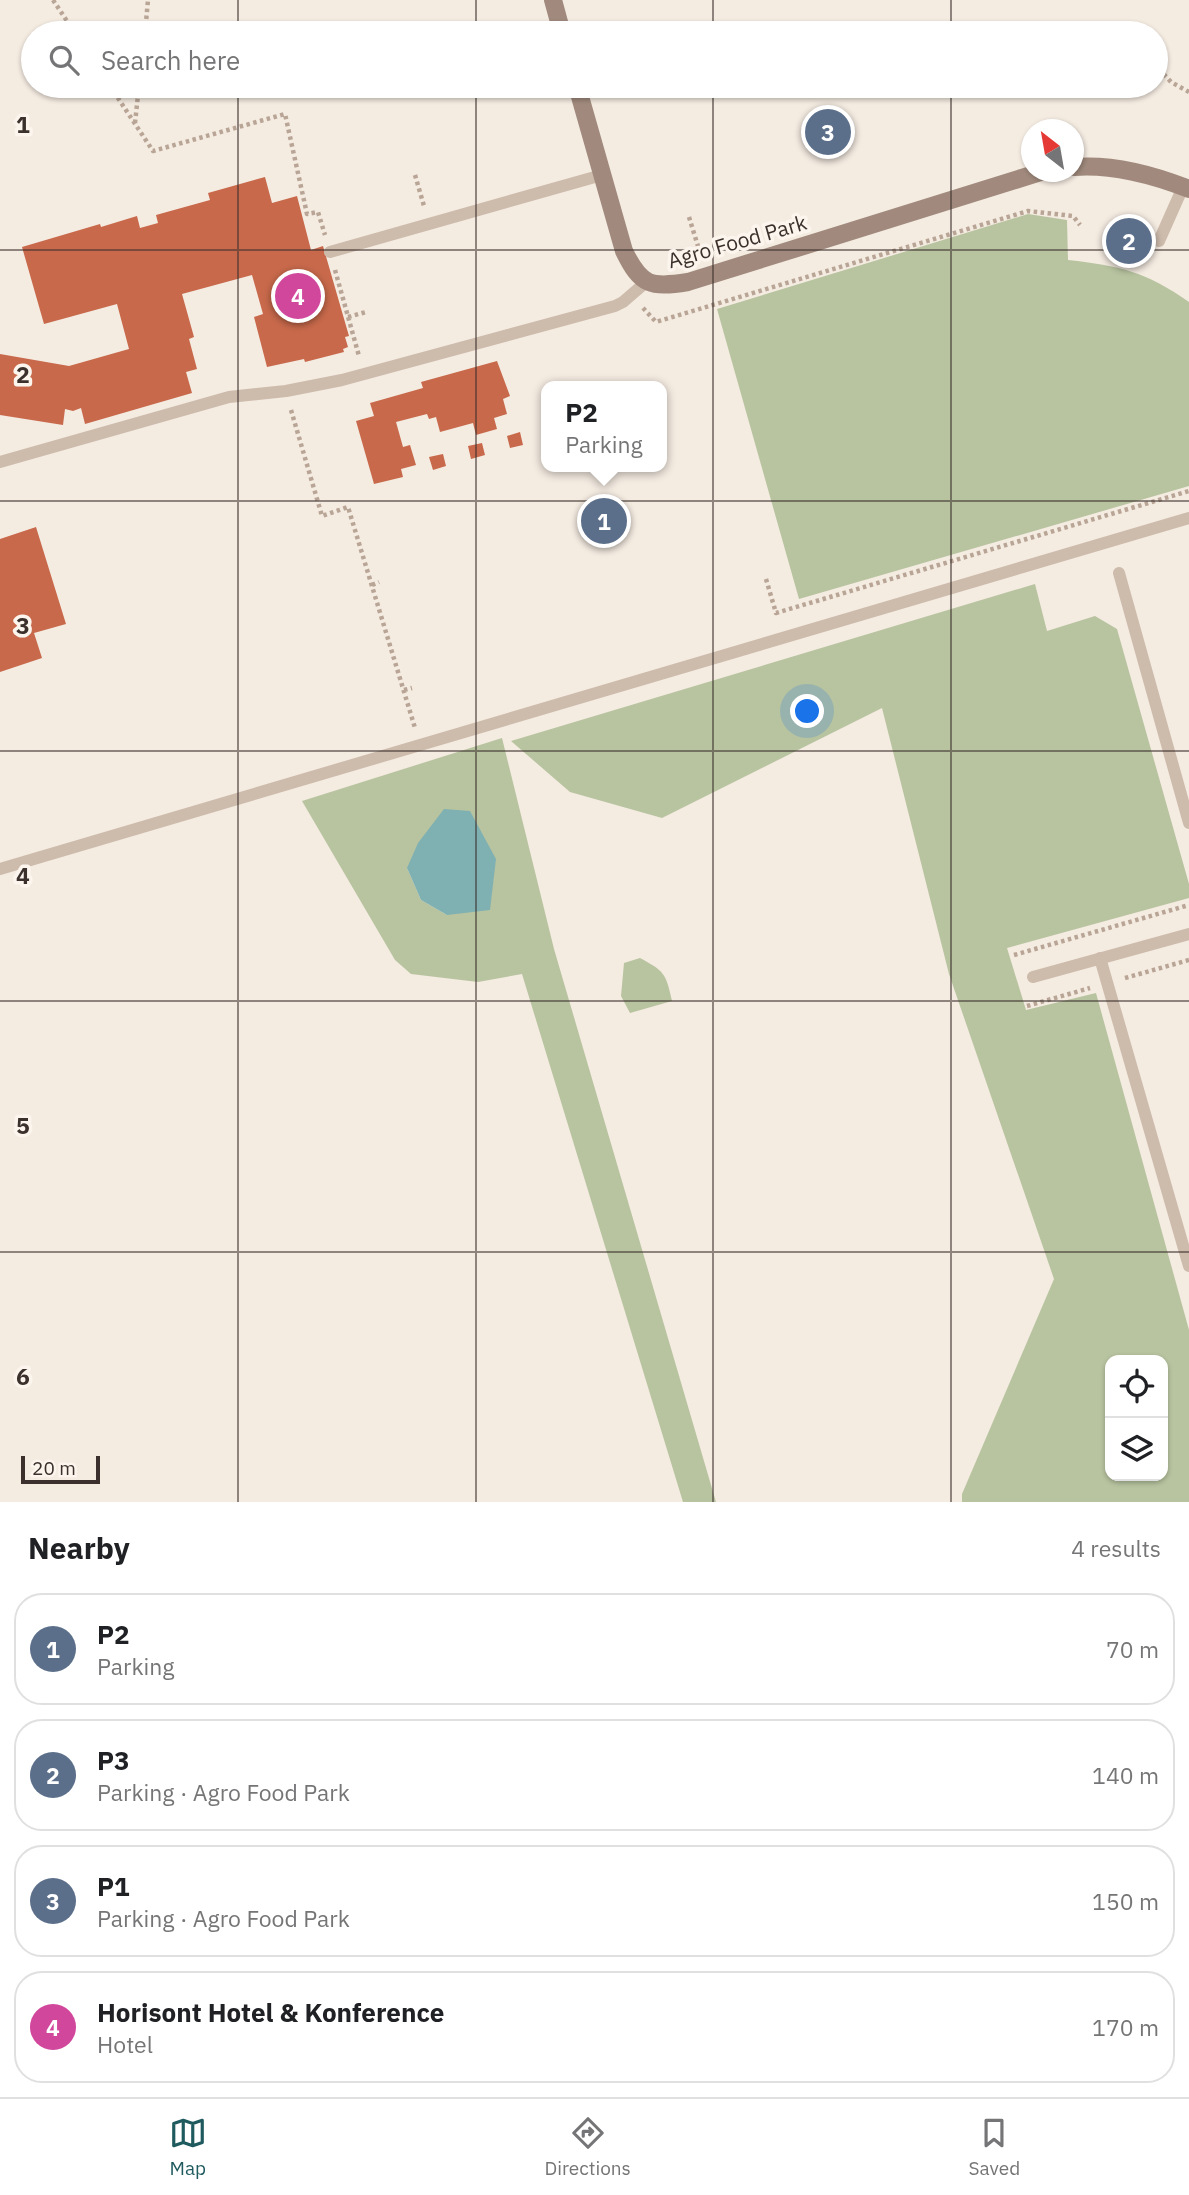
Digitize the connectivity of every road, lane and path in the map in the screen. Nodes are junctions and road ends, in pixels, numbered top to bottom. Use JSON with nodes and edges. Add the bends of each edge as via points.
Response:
{"nodes":[{"id":1,"x":53,"y":0,"type":"edge"},
{"id":2,"x":148,"y":0,"type":"edge"},
{"id":3,"x":553,"y":0,"type":"edge"},
{"id":4,"x":67,"y":21,"type":"edge"},
{"id":5,"x":146,"y":21,"type":"edge"},
{"id":6,"x":559,"y":21,"type":"edge"},
{"id":7,"x":1168,"y":78,"type":"edge"},
{"id":8,"x":1189,"y":92,"type":"edge"},
{"id":9,"x":118,"y":98,"type":"edge"},
{"id":10,"x":138,"y":98,"type":"edge"},
{"id":11,"x":580,"y":98,"type":"edge"},
{"id":12,"x":135,"y":124,"type":"junction"},
{"id":13,"x":1084,"y":166,"type":"edge"},
{"id":14,"x":602,"y":174,"type":"junction"},
{"id":15,"x":415,"y":175,"type":"dead end"},
{"id":16,"x":1021,"y":178,"type":"edge"},
{"id":17,"x":1186,"y":188,"type":"edge"},
{"id":18,"x":428,"y":224,"type":"junction"},
{"id":19,"x":1080,"y":225,"type":"dead end"},
{"id":20,"x":1159,"y":241,"type":"dead end"},
{"id":21,"x":330,"y":252,"type":"junction"},
{"id":22,"x":645,"y":283,"type":"junction"},
{"id":23,"x":631,"y":295,"type":"junction"},
{"id":24,"x":366,"y":312,"type":"dead end"},
{"id":25,"x":348,"y":317,"type":"junction"},
{"id":26,"x":364,"y":373,"type":"junction"},
{"id":27,"x":286,"y":391,"type":"junction"},
{"id":28,"x":0,"y":462,"type":"edge"},
{"id":29,"x":1189,"y":491,"type":"edge"},
{"id":30,"x":1189,"y":518,"type":"edge"},
{"id":31,"x":1119,"y":573,"type":"dead end"},
{"id":32,"x":766,"y":579,"type":"dead end"},
{"id":33,"x":379,"y":582,"type":"dead end"},
{"id":34,"x":372,"y":585,"type":"junction"},
{"id":35,"x":412,"y":688,"type":"dead end"},
{"id":36,"x":404,"y":690,"type":"junction"},
{"id":37,"x":421,"y":745,"type":"junction"},
{"id":38,"x":1189,"y":823,"type":"edge"},
{"id":39,"x":0,"y":869,"type":"edge"},
{"id":40,"x":1189,"y":905,"type":"edge"},
{"id":41,"x":1189,"y":934,"type":"edge"},
{"id":42,"x":1014,"y":955,"type":"dead end"},
{"id":43,"x":1100,"y":958,"type":"junction"},
{"id":44,"x":1033,"y":977,"type":"dead end"},
{"id":45,"x":1189,"y":1266,"type":"edge"}],
"edges":[{"from":1,"to":4,"type":"path"},
{"from":2,"to":5,"type":"path"},
{"from":3,"to":6,"type":"street"},
{"from":7,"to":8,"type":"path"},
{"from":9,"to":12,"type":"path"},
{"from":10,"to":12,"type":"path"},
{"from":11,"to":14,"type":"street","name":"Agro Food Park"},
{"from":12,"to":21,"type":"path","via":[[153,151],[285,114],[307,214],[318,212]]},
{"from":13,"to":17,"type":"street","via":[[1128,171]]},
{"from":14,"to":18,"type":"lane"},
{"from":14,"to":22,"type":"street","name":"Agro Food Park","via":[[624,251]]},
{"from":15,"to":18,"type":"path"},
{"from":16,"to":22,"type":"street","name":"Agro Food Park","via":[[688,282]]},
{"from":17,"to":20,"type":"lane"},
{"from":18,"to":21,"type":"lane"},
{"from":19,"to":23,"type":"path","via":[[1073,216],[1028,211],[656,322]]},
{"from":21,"to":25,"type":"path"},
{"from":22,"to":23,"type":"lane"},
{"from":23,"to":26,"type":"lane","via":[[615,306]]},
{"from":24,"to":25,"type":"path"},
{"from":25,"to":26,"type":"path"},
{"from":26,"to":27,"type":"lane"},
{"from":27,"to":28,"type":"lane","via":[[229,397]]},
{"from":27,"to":34,"type":"path","via":[[322,516],[348,507]]},
{"from":29,"to":32,"type":"path","via":[[776,613]]},
{"from":30,"to":37,"type":"lane"},
{"from":31,"to":38,"type":"lane"},
{"from":33,"to":34,"type":"path"},
{"from":34,"to":36,"type":"path"},
{"from":35,"to":36,"type":"path"},
{"from":36,"to":37,"type":"path"},
{"from":37,"to":39,"type":"lane"},
{"from":40,"to":42,"type":"path"},
{"from":41,"to":43,"type":"lane"},
{"from":43,"to":44,"type":"lane"},
{"from":43,"to":45,"type":"lane"}]}
